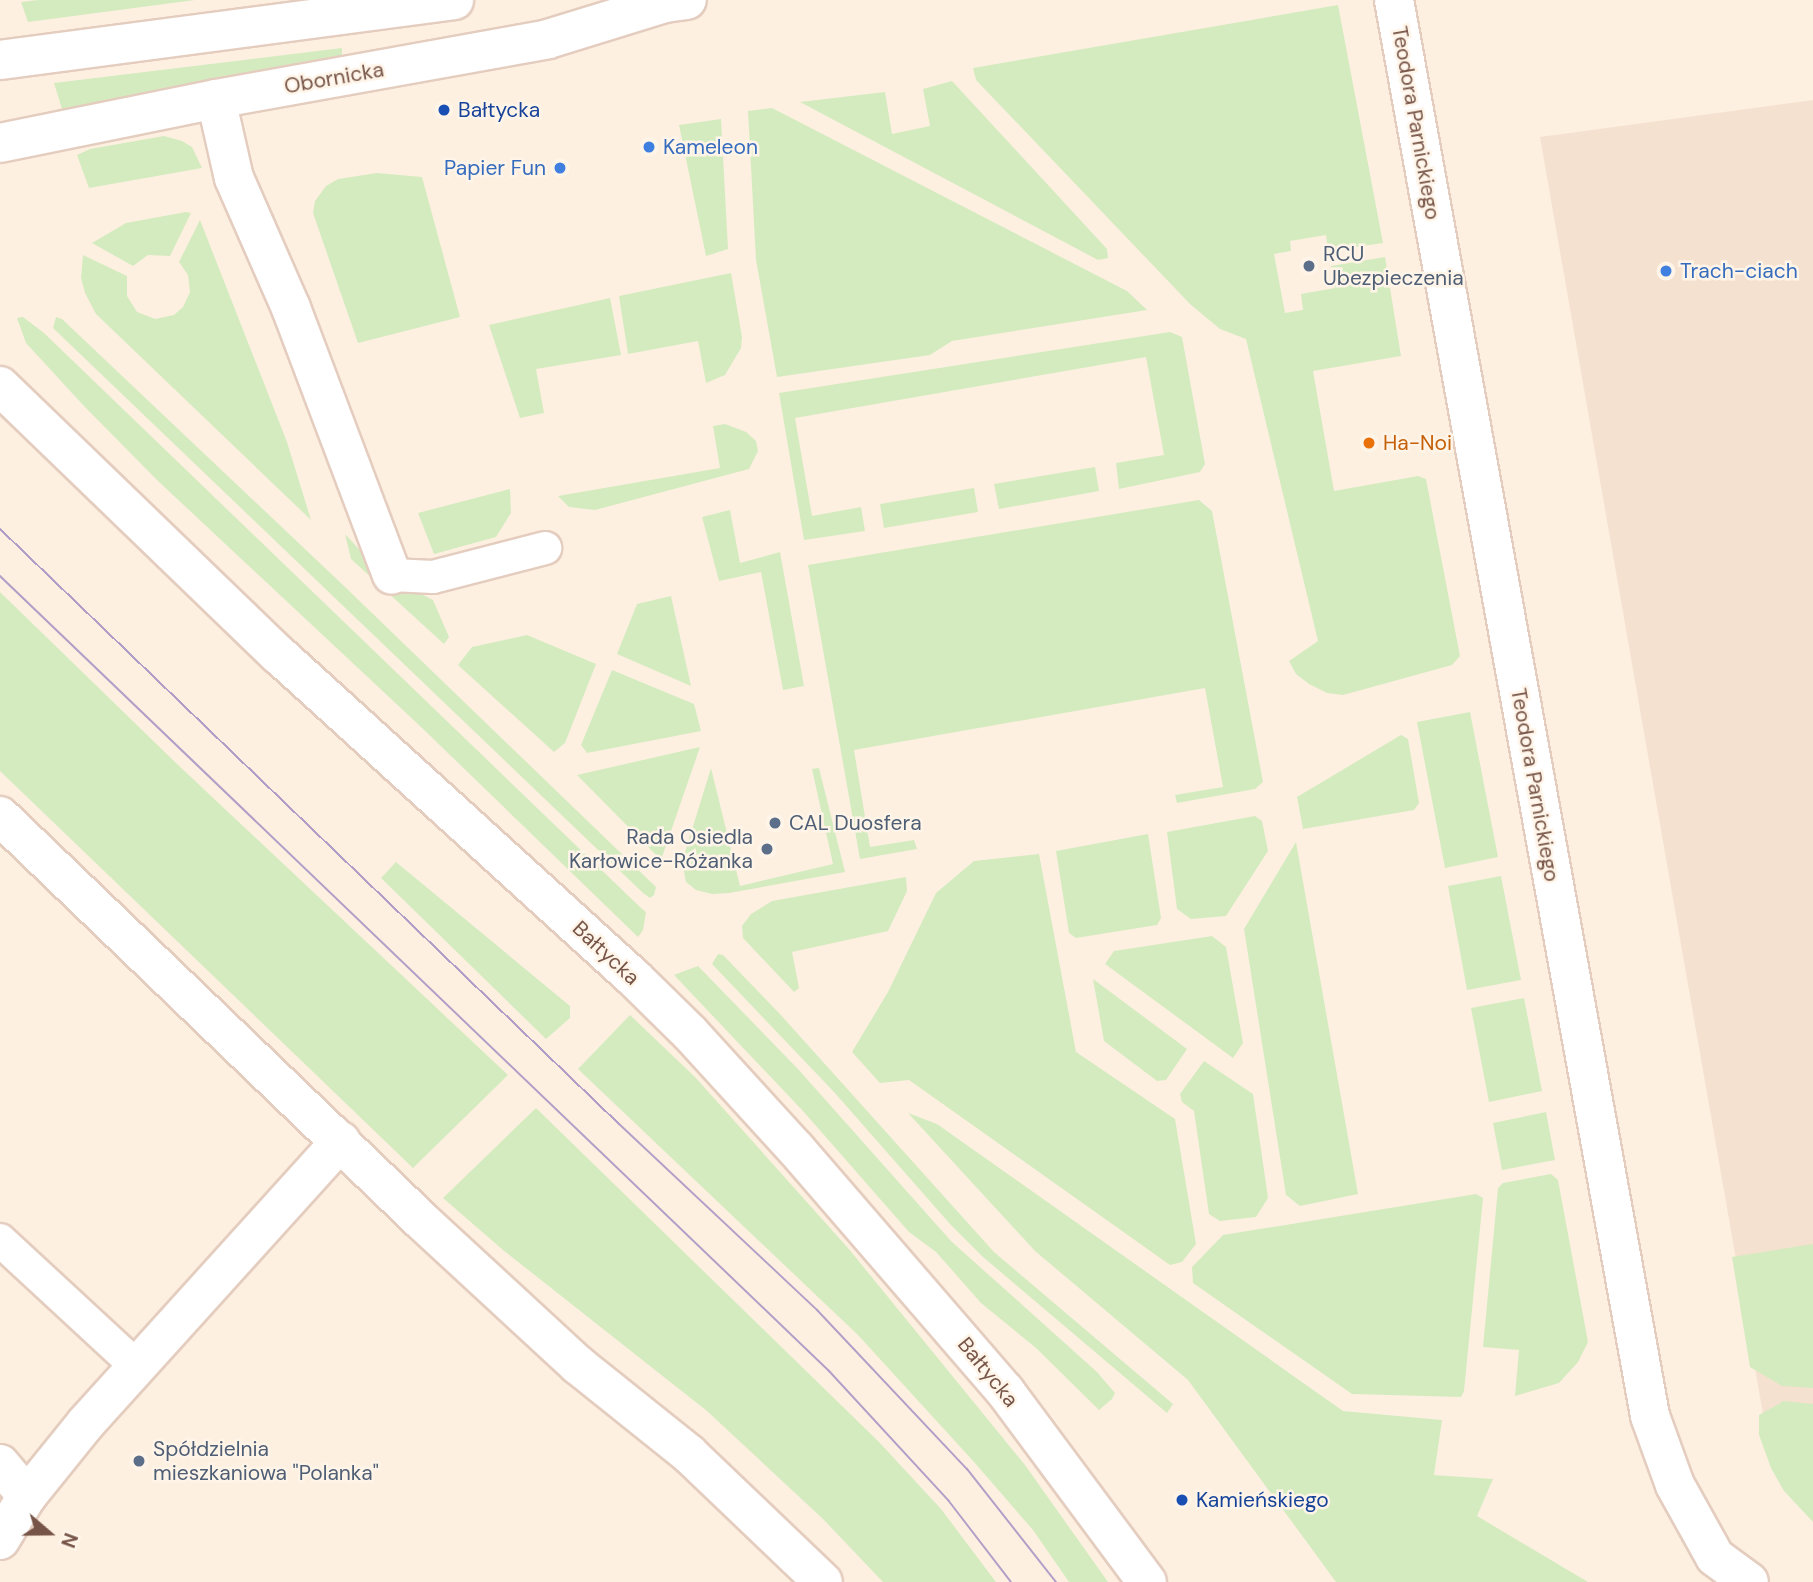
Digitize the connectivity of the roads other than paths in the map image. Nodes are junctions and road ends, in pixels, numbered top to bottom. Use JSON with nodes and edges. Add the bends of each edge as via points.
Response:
{"nodes":[{"id":1,"x":454,"y":0,"type":"edge"},
{"id":2,"x":1394,"y":0,"type":"edge"},
{"id":3,"x":665,"y":1,"type":"edge"},
{"id":4,"x":0,"y":60,"type":"edge"},
{"id":5,"x":216,"y":99,"type":"junction"},
{"id":6,"x":13,"y":140,"type":"edge"},
{"id":7,"x":0,"y":173,"type":"edge"},
{"id":8,"x":0,"y":386,"type":"edge"},
{"id":9,"x":545,"y":548,"type":"dead end"},
{"id":10,"x":392,"y":575,"type":"joint"},
{"id":11,"x":0,"y":816,"type":"edge"},
{"id":12,"x":341,"y":1141,"type":"junction"},
{"id":13,"x":0,"y":1240,"type":"edge"},
{"id":14,"x":136,"y":1366,"type":"junction"},
{"id":15,"x":0,"y":1464,"type":"edge"},
{"id":16,"x":27,"y":1496,"type":"junction"},
{"id":17,"x":0,"y":1540,"type":"edge"},
{"id":18,"x":823,"y":1582,"type":"edge"},
{"id":19,"x":1147,"y":1582,"type":"edge"},
{"id":20,"x":1749,"y":1582,"type":"edge"}],
"edges":[{"from":1,"to":4,"type":"main road"},
{"from":2,"to":20,"type":"main road","name":"Teodora Parnickiego","via":[[1650,1416],[1675,1485],[1715,1557]]},
{"from":3,"to":5,"type":"main road","name":"Obornicka","via":[[548,39]]},
{"from":5,"to":6,"type":"main road","name":"Obornicka"},
{"from":5,"to":10,"type":"main road","via":[[234,178],[291,308]]},
{"from":6,"to":7,"type":"main road"},
{"from":8,"to":19,"type":"main road","name":"Bałtycka","via":[[279,654],[690,1033],[1005,1391]]},
{"from":9,"to":10,"type":"lane","via":[[433,577]]},
{"from":11,"to":12,"type":"main road"},
{"from":12,"to":14,"type":"main road"},
{"from":12,"to":18,"type":"main road","via":[[569,1356],[689,1454]]},
{"from":13,"to":14,"type":"lane"},
{"from":14,"to":16,"type":"main road"},
{"from":15,"to":16,"type":"main road"},
{"from":16,"to":17,"type":"main road"}]}
